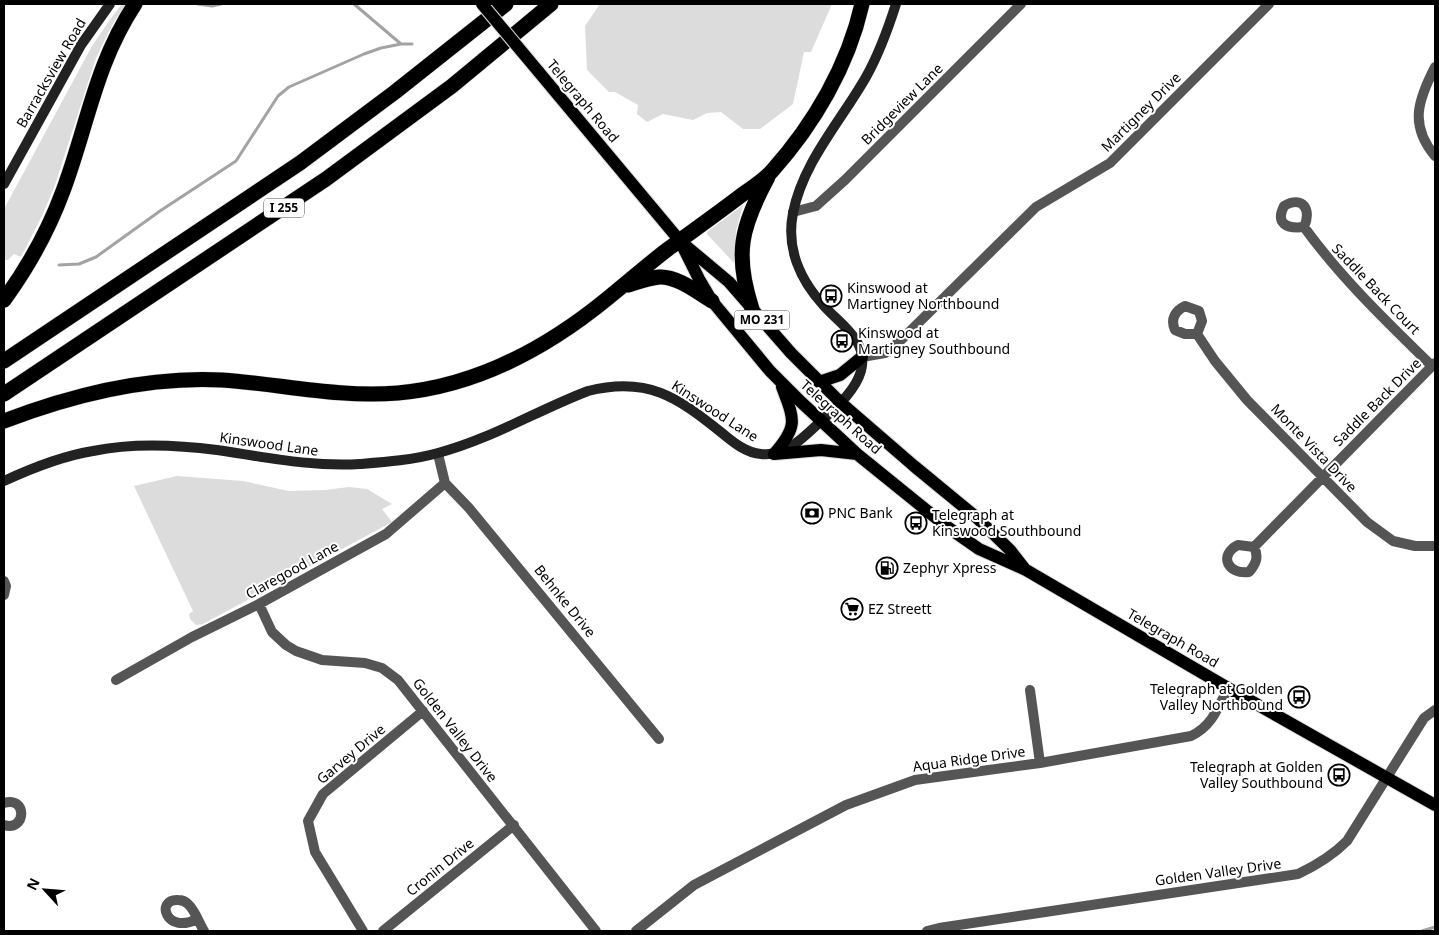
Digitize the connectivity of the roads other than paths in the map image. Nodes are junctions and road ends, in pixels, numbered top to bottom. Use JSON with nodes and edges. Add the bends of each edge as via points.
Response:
{"nodes":[{"id":1,"x":110,"y":4,"type":"edge"},
{"id":2,"x":135,"y":4,"type":"edge"},
{"id":3,"x":482,"y":4,"type":"edge"},
{"id":4,"x":551,"y":4,"type":"edge"},
{"id":5,"x":862,"y":4,"type":"edge"},
{"id":6,"x":896,"y":4,"type":"edge"},
{"id":7,"x":1022,"y":4,"type":"edge"},
{"id":8,"x":1268,"y":4,"type":"edge"},
{"id":9,"x":502,"y":6,"type":"edge"},
{"id":10,"x":1435,"y":67,"type":"edge"},
{"id":11,"x":1435,"y":156,"type":"edge"},
{"id":12,"x":770,"y":174,"type":"junction"},
{"id":13,"x":4,"y":184,"type":"edge"},
{"id":14,"x":793,"y":212,"type":"junction"},
{"id":15,"x":1304,"y":228,"type":"dead end"},
{"id":16,"x":680,"y":241,"type":"junction"},
{"id":17,"x":622,"y":286,"type":"junction"},
{"id":18,"x":4,"y":300,"type":"edge"},
{"id":19,"x":712,"y":301,"type":"junction"},
{"id":20,"x":752,"y":309,"type":"junction"},
{"id":21,"x":1197,"y":334,"type":"dead end"},
{"id":22,"x":862,"y":357,"type":"junction"},
{"id":23,"x":4,"y":361,"type":"edge"},
{"id":24,"x":1434,"y":365,"type":"edge"},
{"id":25,"x":780,"y":382,"type":"junction"},
{"id":26,"x":819,"y":382,"type":"junction"},
{"id":27,"x":4,"y":394,"type":"edge"},
{"id":28,"x":840,"y":402,"type":"junction"},
{"id":29,"x":4,"y":421,"type":"edge"},
{"id":30,"x":821,"y":421,"type":"junction"},
{"id":31,"x":438,"y":454,"type":"junction"},
{"id":32,"x":774,"y":454,"type":"junction"},
{"id":33,"x":857,"y":454,"type":"junction"},
{"id":34,"x":1322,"y":476,"type":"junction"},
{"id":35,"x":4,"y":481,"type":"edge"},
{"id":36,"x":445,"y":483,"type":"junction"},
{"id":37,"x":1435,"y":546,"type":"edge"},
{"id":38,"x":1254,"y":547,"type":"dead end"},
{"id":39,"x":1026,"y":570,"type":"junction"},
{"id":40,"x":4,"y":581,"type":"edge"},
{"id":41,"x":4,"y":595,"type":"edge"},
{"id":42,"x":259,"y":604,"type":"junction"},
{"id":43,"x":116,"y":680,"type":"dead end"},
{"id":44,"x":1228,"y":688,"type":"junction"},
{"id":45,"x":1030,"y":690,"type":"dead end"},
{"id":46,"x":1435,"y":710,"type":"edge"},
{"id":47,"x":423,"y":711,"type":"junction"},
{"id":48,"x":659,"y":739,"type":"dead end"},
{"id":49,"x":1040,"y":763,"type":"junction"},
{"id":50,"x":1388,"y":778,"type":"junction"},
{"id":51,"x":4,"y":802,"type":"edge"},
{"id":52,"x":1435,"y":805,"type":"edge"},
{"id":53,"x":4,"y":825,"type":"edge"},
{"id":54,"x":514,"y":825,"type":"junction"},
{"id":55,"x":197,"y":919,"type":"dead end"},
{"id":56,"x":204,"y":931,"type":"edge"},
{"id":57,"x":363,"y":931,"type":"edge"},
{"id":58,"x":383,"y":931,"type":"edge"},
{"id":59,"x":596,"y":931,"type":"edge"},
{"id":60,"x":636,"y":931,"type":"edge"},
{"id":61,"x":927,"y":931,"type":"edge"}],
"edges":[{"from":1,"to":13,"type":"street","name":"Barracksview Road","via":[[76,53]]},
{"from":2,"to":18,"type":"highway","via":[[102,66],[58,205],[38,246]]},
{"from":3,"to":16,"type":"main road","name":"Telegraph Road","number":"MO 231","bridge":true},
{"from":4,"to":27,"type":"highway","number":"I 255","via":[[452,86],[326,179]]},
{"from":5,"to":12,"type":"highway","via":[[847,51],[827,94]]},
{"from":6,"to":14,"type":"street","via":[[866,76],[809,168]]},
{"from":7,"to":14,"type":"street","name":"Bridgeview Lane","via":[[846,180],[816,206]]},
{"from":8,"to":22,"type":"street","name":"Martigney Drive","via":[[1110,163],[1036,208],[885,353]]},
{"from":9,"to":23,"type":"highway","number":"I 255","via":[[396,92],[300,163]]},
{"from":10,"to":11,"type":"street","via":[[1420,100],[1419,125],[1422,138]]},
{"from":12,"to":16,"type":"highway"},
{"from":12,"to":20,"type":"highway","via":[[750,213],[743,241],[745,287]]},
{"from":14,"to":22,"type":"street","via":[[791,235],[794,255],[802,274],[823,305],[857,340]]},
{"from":15,"to":24,"type":"street","name":"Saddle Back Court","via":[[1355,290]]},
{"from":16,"to":17,"type":"highway"},
{"from":16,"to":19,"type":"main road","name":"Telegraph Road","number":"MO 231"},
{"from":16,"to":20,"type":"main road","name":"Telegraph Road","number":"MO 231","via":[[723,278]]},
{"from":17,"to":19,"type":"highway","via":[[665,277]]},
{"from":17,"to":29,"type":"highway","via":[[580,320],[532,350],[492,370],[439,386],[398,393],[349,394],[245,382],[174,381],[100,391]]},
{"from":19,"to":25,"type":"main road","name":"Telegraph Road","number":"MO 231"},
{"from":20,"to":26,"type":"main road","name":"Telegraph Road","number":"MO 231"},
{"from":21,"to":34,"type":"street","name":"Monte Vista Drive","via":[[1247,400]]},
{"from":22,"to":26,"type":"main road","via":[[840,375]]},
{"from":22,"to":28,"type":"street","via":[[858,380]]},
{"from":24,"to":34,"type":"street","name":"Saddle Back Drive"},
{"from":25,"to":30,"type":"main road","name":"Telegraph Road","number":"MO 231"},
{"from":25,"to":32,"type":"main road","via":[[793,422],[785,442]]},
{"from":26,"to":28,"type":"main road","name":"Telegraph Road","number":"MO 231"},
{"from":28,"to":30,"type":"street"},
{"from":28,"to":39,"type":"main road","name":"Telegraph Road","number":"MO 231","via":[[976,517]]},
{"from":30,"to":32,"type":"street","via":[[794,445]]},
{"from":30,"to":33,"type":"main road","name":"Telegraph Road","number":"MO 231"},
{"from":31,"to":32,"type":"street","name":"Kinswood Lane","via":[[491,434],[570,397],[624,385],[643,387],[673,398],[745,449],[757,454]]},
{"from":31,"to":35,"type":"street","name":"Kinswood Lane","via":[[382,462],[312,465],[216,450],[144,446],[93,450],[36,466]]},
{"from":31,"to":36,"type":"street"},
{"from":32,"to":33,"type":"main road","via":[[820,450]]},
{"from":33,"to":39,"type":"main road","name":"Telegraph Road","number":"MO 231","via":[[961,537],[979,549]]},
{"from":34,"to":37,"type":"street","name":"Monte Vista Drive","via":[[1367,522],[1393,541]]},
{"from":34,"to":38,"type":"street","name":"Saddle Back Drive"},
{"from":36,"to":42,"type":"street","name":"Claregood Lane","via":[[386,534]]},
{"from":36,"to":48,"type":"street","name":"Behnke Drive","via":[[470,508]]},
{"from":39,"to":44,"type":"main road","name":"Telegraph Road","number":"MO 231"},
{"from":40,"to":41,"type":"street"},
{"from":42,"to":43,"type":"street","name":"Claregood Lane"},
{"from":42,"to":47,"type":"street","name":"Golden Valley Drive","via":[[272,632],[286,645],[305,656],[382,668],[398,680]]},
{"from":44,"to":49,"type":"street","name":"Aqua Ridge Drive","via":[[1210,722],[1191,736]]},
{"from":44,"to":50,"type":"main road","name":"Telegraph Road","number":"MO 231"},
{"from":45,"to":49,"type":"street"},
{"from":46,"to":50,"type":"street","name":"Golden Valley Drive","via":[[1424,718]]},
{"from":47,"to":54,"type":"street","name":"Golden Valley Drive"},
{"from":47,"to":57,"type":"street","name":"Garvey Drive","via":[[323,794],[308,821],[315,852]]},
{"from":49,"to":60,"type":"street","name":"Aqua Ridge Drive","via":[[915,780],[846,806],[694,885]]},
{"from":50,"to":52,"type":"main road","name":"Telegraph Road","number":"MO 231"},
{"from":50,"to":61,"type":"street","name":"Golden Valley Drive","via":[[1347,841],[1333,855],[1298,874]]},
{"from":51,"to":53,"type":"street","via":[[14,802],[22,811],[18,822]]},
{"from":54,"to":58,"type":"street","name":"Cronin Drive"},
{"from":54,"to":59,"type":"street","name":"Golden Valley Drive"},
{"from":55,"to":56,"type":"street"}]}
